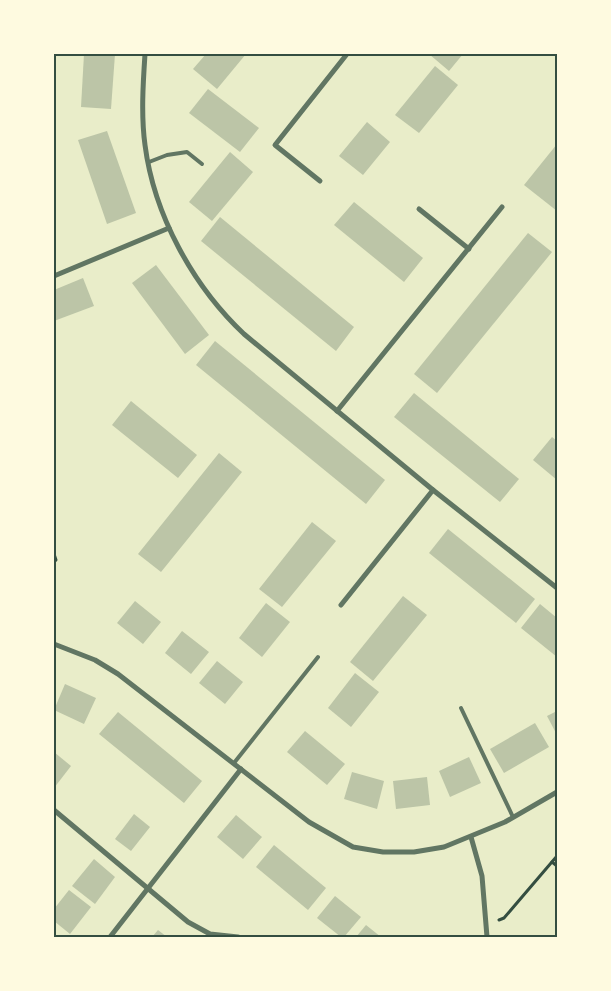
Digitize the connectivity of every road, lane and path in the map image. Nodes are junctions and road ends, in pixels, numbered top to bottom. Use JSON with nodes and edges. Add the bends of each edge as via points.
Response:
{"nodes":[{"id":1,"x":145,"y":54,"type":"edge"},
{"id":2,"x":347,"y":54,"type":"edge"},
{"id":3,"x":149,"y":162,"type":"junction"},
{"id":4,"x":202,"y":164,"type":"dead end"},
{"id":5,"x":320,"y":181,"type":"dead end"},
{"id":6,"x":502,"y":207,"type":"dead end"},
{"id":7,"x":419,"y":209,"type":"dead end"},
{"id":8,"x":169,"y":228,"type":"junction"},
{"id":9,"x":468,"y":249,"type":"junction"},
{"id":10,"x":54,"y":276,"type":"edge"},
{"id":11,"x":337,"y":411,"type":"junction"},
{"id":12,"x":433,"y":490,"type":"junction"},
{"id":13,"x":54,"y":554,"type":"edge"},
{"id":14,"x":54,"y":562,"type":"edge"},
{"id":15,"x":557,"y":588,"type":"edge"},
{"id":16,"x":341,"y":605,"type":"dead end"},
{"id":17,"x":54,"y":644,"type":"edge"},
{"id":18,"x":318,"y":657,"type":"dead end"},
{"id":19,"x":461,"y":708,"type":"dead end"},
{"id":20,"x":234,"y":763,"type":"junction"},
{"id":21,"x":241,"y":769,"type":"junction"},
{"id":22,"x":557,"y":792,"type":"edge"},
{"id":23,"x":54,"y":810,"type":"edge"},
{"id":24,"x":513,"y":817,"type":"junction"},
{"id":25,"x":471,"y":836,"type":"junction"},
{"id":26,"x":557,"y":856,"type":"edge"},
{"id":27,"x":552,"y":862,"type":"junction"},
{"id":28,"x":557,"y":866,"type":"edge"},
{"id":29,"x":148,"y":888,"type":"junction"},
{"id":30,"x":488,"y":926,"type":"junction"},
{"id":31,"x":110,"y":937,"type":"edge"},
{"id":32,"x":238,"y":937,"type":"edge"},
{"id":33,"x":488,"y":937,"type":"edge"}],
"edges":[{"from":1,"to":3,"type":"street","via":[[143,118]]},
{"from":2,"to":5,"type":"street","via":[[275,145]]},
{"from":3,"to":4,"type":"lane","via":[[187,152]]},
{"from":3,"to":8,"type":"street"},
{"from":6,"to":9,"type":"street"},
{"from":7,"to":9,"type":"street"},
{"from":8,"to":10,"type":"street"},
{"from":8,"to":11,"type":"street","via":[[183,258],[223,314]]},
{"from":9,"to":11,"type":"street"},
{"from":11,"to":12,"type":"street"},
{"from":12,"to":15,"type":"street"},
{"from":12,"to":16,"type":"street"},
{"from":13,"to":14,"type":"path"},
{"from":17,"to":20,"type":"street","via":[[95,660],[118,674]]},
{"from":18,"to":20,"type":"lane"},
{"from":19,"to":24,"type":"lane"},
{"from":20,"to":21,"type":"street"},
{"from":21,"to":25,"type":"street","via":[[309,822],[353,847],[383,852],[414,852],[444,847]]},
{"from":21,"to":29,"type":"street"},
{"from":22,"to":24,"type":"street"},
{"from":23,"to":29,"type":"street"},
{"from":24,"to":25,"type":"street"},
{"from":25,"to":30,"type":"street","via":[[482,876]]},
{"from":26,"to":27,"type":"path"},
{"from":27,"to":28,"type":"path"},
{"from":27,"to":30,"type":"path","via":[[504,918]]},
{"from":29,"to":31,"type":"street"},
{"from":29,"to":32,"type":"street","via":[[188,922],[210,934]]},
{"from":30,"to":33,"type":"street"}]}
